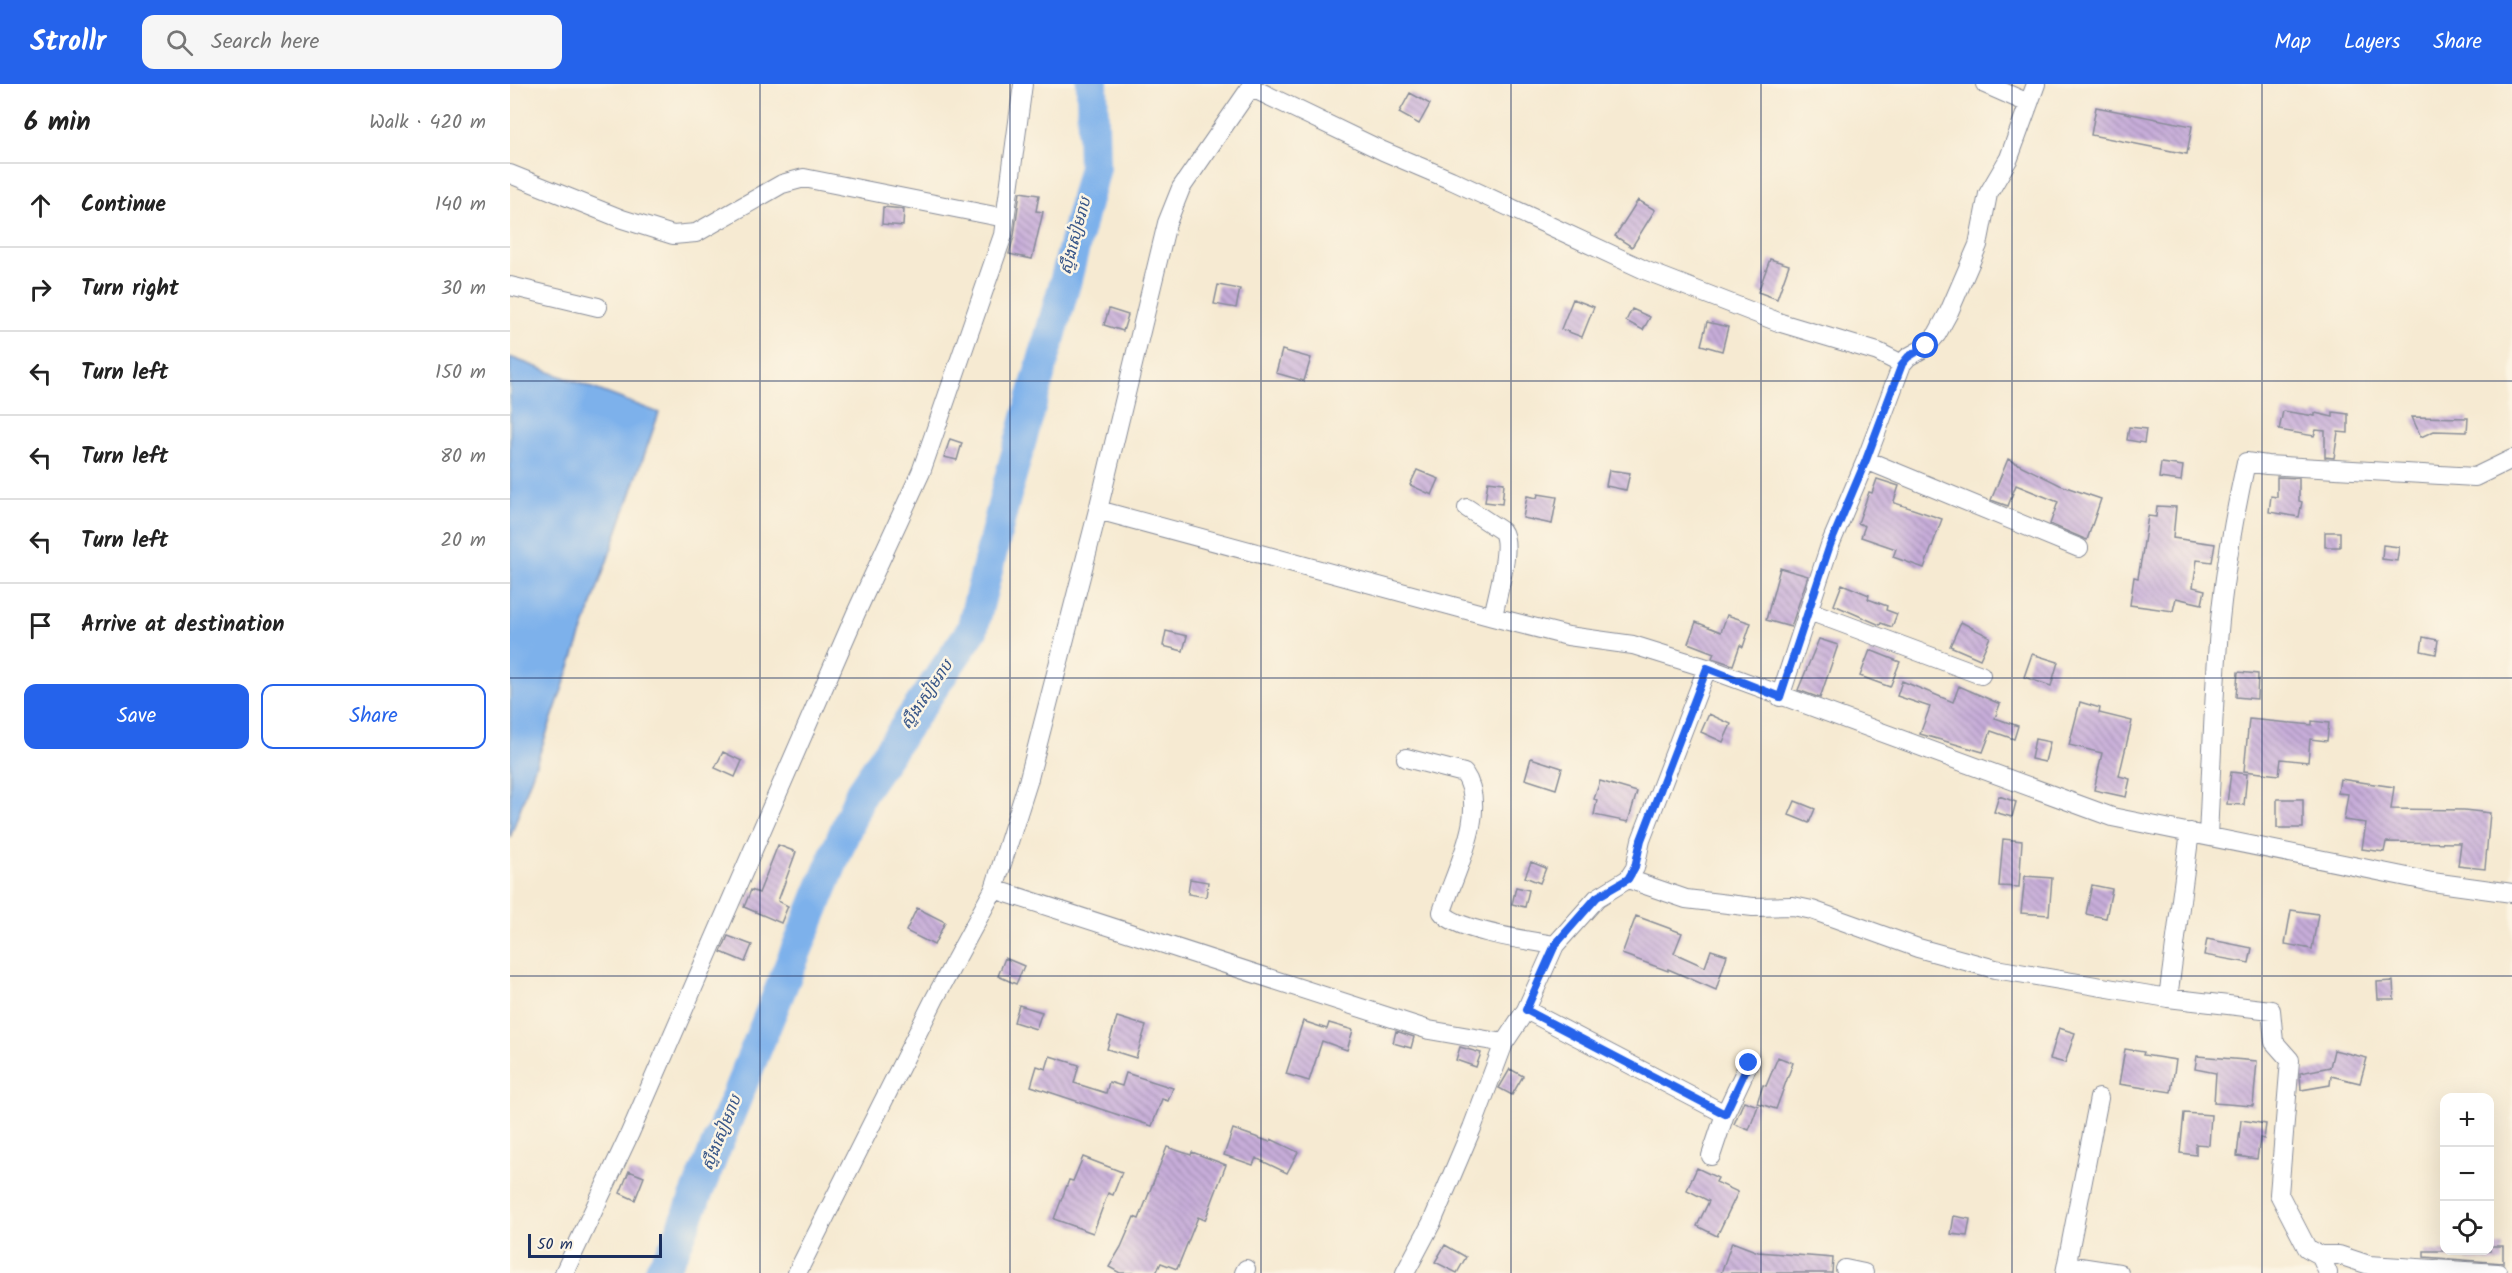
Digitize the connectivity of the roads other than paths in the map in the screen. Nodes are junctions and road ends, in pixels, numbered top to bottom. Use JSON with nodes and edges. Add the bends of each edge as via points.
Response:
{"nodes":[{"id":1,"x":1023,"y":84,"type":"edge"},
{"id":2,"x":1985,"y":84,"type":"edge"},
{"id":3,"x":2036,"y":84,"type":"edge"},
{"id":4,"x":1252,"y":85,"type":"edge"},
{"id":5,"x":2028,"y":103,"type":"junction"},
{"id":6,"x":510,"y":174,"type":"edge"},
{"id":7,"x":1005,"y":218,"type":"junction"},
{"id":8,"x":510,"y":286,"type":"edge"},
{"id":9,"x":598,"y":307,"type":"dead end"},
{"id":10,"x":1902,"y":364,"type":"junction"},
{"id":11,"x":2512,"y":459,"type":"edge"},
{"id":12,"x":1866,"y":460,"type":"junction"},
{"id":13,"x":1467,"y":508,"type":"dead end"},
{"id":14,"x":1098,"y":510,"type":"junction"},
{"id":15,"x":2079,"y":548,"type":"dead end"},
{"id":16,"x":1809,"y":611,"type":"junction"},
{"id":17,"x":1492,"y":617,"type":"junction"},
{"id":18,"x":1707,"y":668,"type":"junction"},
{"id":19,"x":1981,"y":675,"type":"dead end"},
{"id":20,"x":1780,"y":697,"type":"junction"},
{"id":21,"x":1406,"y":758,"type":"dead end"},
{"id":22,"x":2190,"y":832,"type":"junction"},
{"id":23,"x":2208,"y":836,"type":"junction"},
{"id":24,"x":1628,"y":879,"type":"junction"},
{"id":25,"x":994,"y":889,"type":"junction"},
{"id":26,"x":2512,"y":893,"type":"edge"},
{"id":27,"x":1555,"y":945,"type":"junction"},
{"id":28,"x":2168,"y":998,"type":"junction"},
{"id":29,"x":1526,"y":1010,"type":"junction"},
{"id":30,"x":1503,"y":1043,"type":"junction"},
{"id":31,"x":1749,"y":1063,"type":"dead end"},
{"id":32,"x":2099,"y":1098,"type":"dead end"},
{"id":33,"x":1725,"y":1114,"type":"junction"},
{"id":34,"x":1711,"y":1156,"type":"dead end"},
{"id":35,"x":2320,"y":1255,"type":"junction"},
{"id":36,"x":1845,"y":1269,"type":"dead end"},
{"id":37,"x":2066,"y":1269,"type":"edge"},
{"id":38,"x":2449,"y":1272,"type":"edge"},
{"id":39,"x":564,"y":1273,"type":"edge"},
{"id":40,"x":797,"y":1273,"type":"edge"},
{"id":41,"x":1405,"y":1273,"type":"edge"},
{"id":42,"x":1864,"y":1273,"type":"edge"},
{"id":43,"x":2119,"y":1273,"type":"edge"},
{"id":44,"x":2328,"y":1273,"type":"edge"},
{"id":45,"x":2498,"y":1273,"type":"edge"}],
"edges":[{"from":1,"to":7,"type":"street"},
{"from":2,"to":5,"type":"street"},
{"from":3,"to":5,"type":"street"},
{"from":4,"to":10,"type":"street","via":[[1383,151],[1647,271],[1780,323],[1878,352]]},
{"from":4,"to":14,"type":"street","via":[[1181,188],[1167,223]]},
{"from":5,"to":10,"type":"street","via":[[2009,158],[1988,194],[1978,245],[1949,312],[1930,342]]},
{"from":6,"to":7,"type":"street","via":[[673,235],[696,233],[782,184],[804,178]]},
{"from":7,"to":39,"type":"street","via":[[1003,235],[921,472],[630,1133]]},
{"from":8,"to":9,"type":"street"},
{"from":10,"to":12,"type":"street"},
{"from":11,"to":23,"type":"street","via":[[2475,477],[2246,462],[2223,592]]},
{"from":12,"to":15,"type":"street"},
{"from":12,"to":16,"type":"street","via":[[1830,545]]},
{"from":13,"to":17,"type":"street","via":[[1506,535]]},
{"from":14,"to":17,"type":"street"},
{"from":14,"to":25,"type":"street","via":[[1028,782]]},
{"from":16,"to":19,"type":"street"},
{"from":16,"to":20,"type":"street"},
{"from":17,"to":18,"type":"street","via":[[1568,636],[1633,645]]},
{"from":18,"to":20,"type":"street"},
{"from":18,"to":24,"type":"street"},
{"from":20,"to":22,"type":"street","via":[[2094,813]]},
{"from":21,"to":27,"type":"street","via":[[1464,773],[1471,783],[1474,812],[1442,912],[1447,919],[1494,934]]},
{"from":22,"to":23,"type":"street"},
{"from":22,"to":28,"type":"street"},
{"from":23,"to":26,"type":"street","via":[[2432,882]]},
{"from":24,"to":27,"type":"street","via":[[1597,897]]},
{"from":24,"to":28,"type":"street","via":[[1686,899],[1812,910],[1918,948],[1995,969]]},
{"from":25,"to":30,"type":"street","via":[[1429,1030]]},
{"from":25,"to":40,"type":"street"},
{"from":27,"to":29,"type":"street"},
{"from":28,"to":35,"type":"street","via":[[2271,1010],[2274,1042],[2290,1060],[2279,1194],[2307,1248]]},
{"from":29,"to":30,"type":"street"},
{"from":29,"to":33,"type":"street"},
{"from":30,"to":41,"type":"street","via":[[1450,1180]]},
{"from":31,"to":33,"type":"street"},
{"from":32,"to":37,"type":"street"},
{"from":33,"to":34,"type":"street"},
{"from":35,"to":38,"type":"street","via":[[2339,1255],[2370,1266]]},
{"from":35,"to":44,"type":"street"},
{"from":36,"to":42,"type":"street"},
{"from":37,"to":43,"type":"street"},
{"from":38,"to":45,"type":"street"}]}
